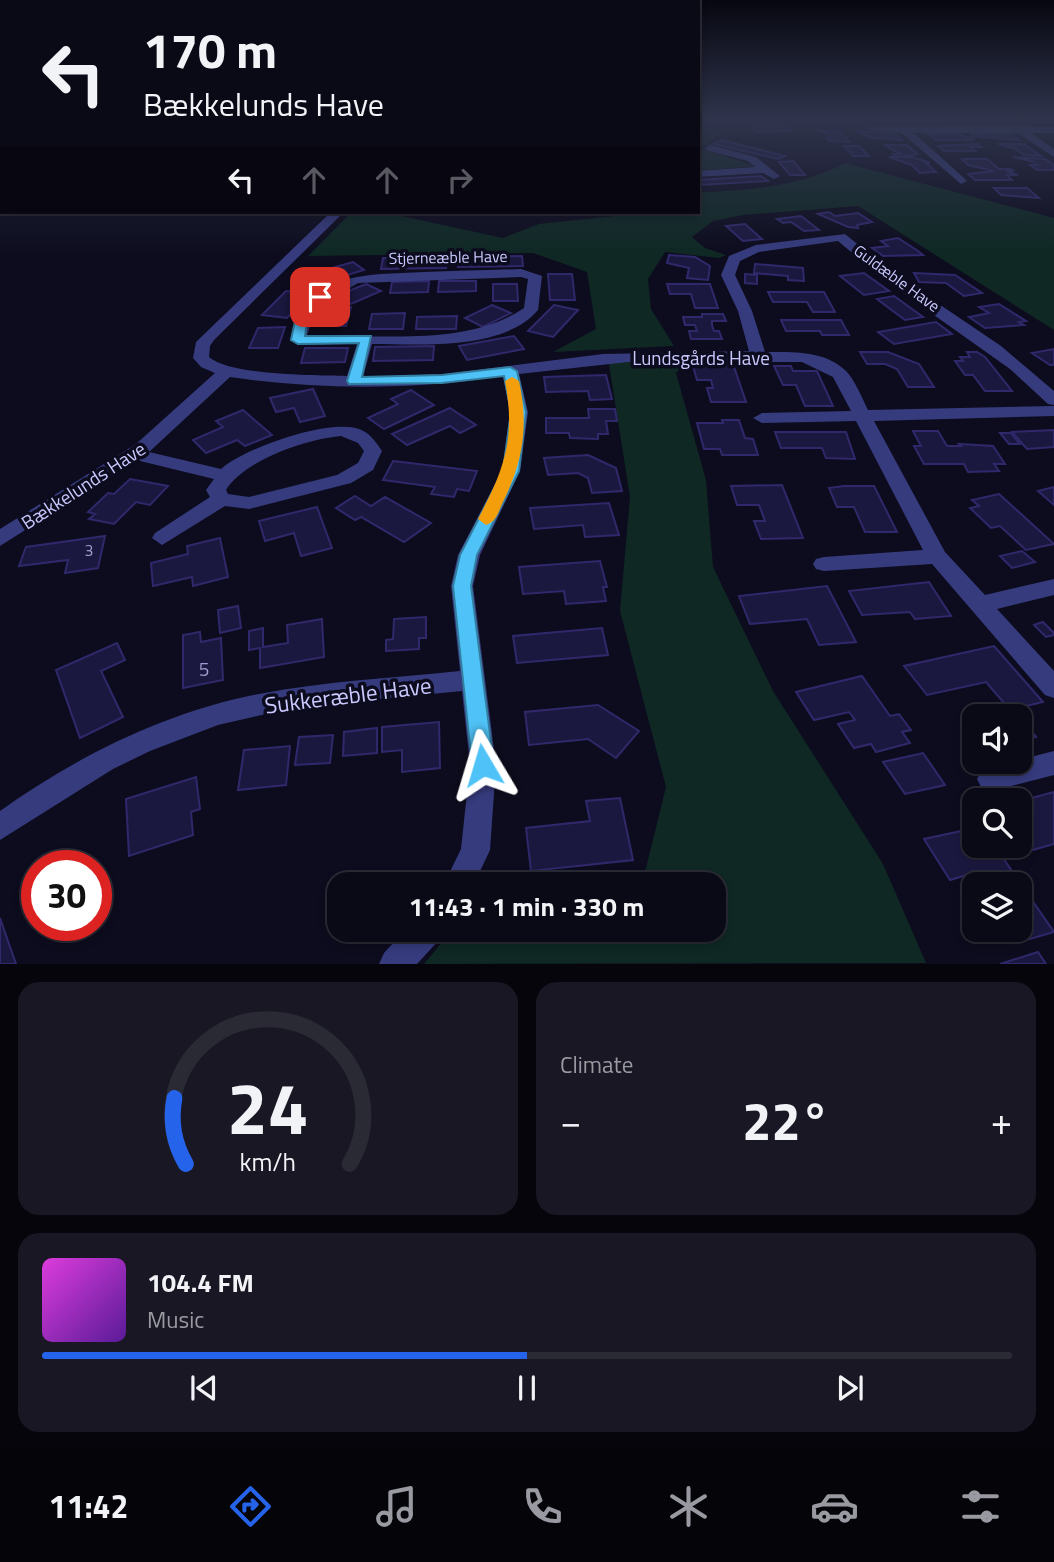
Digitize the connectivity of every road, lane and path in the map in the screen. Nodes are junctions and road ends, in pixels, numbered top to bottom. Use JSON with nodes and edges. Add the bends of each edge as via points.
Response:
{"nodes":[{"id":1,"x":758,"y":164,"type":"edge"},
{"id":2,"x":942,"y":164,"type":"edge"},
{"id":3,"x":700,"y":174,"type":"edge"},
{"id":4,"x":961,"y":181,"type":"dead end"},
{"id":5,"x":336,"y":214,"type":"edge"},
{"id":6,"x":366,"y":339,"type":"junction"},
{"id":7,"x":758,"y":356,"type":"junction"},
{"id":8,"x":510,"y":371,"type":"junction"},
{"id":9,"x":227,"y":372,"type":"junction"},
{"id":10,"x":354,"y":381,"type":"junction"},
{"id":11,"x":1054,"y":400,"type":"edge"},
{"id":12,"x":1054,"y":411,"type":"edge"},
{"id":13,"x":864,"y":417,"type":"junction"},
{"id":14,"x":762,"y":418,"type":"dead end"},
{"id":15,"x":135,"y":454,"type":"junction"},
{"id":16,"x":225,"y":476,"type":"junction"},
{"id":17,"x":221,"y":499,"type":"junction"},
{"id":18,"x":162,"y":538,"type":"dead end"},
{"id":19,"x":0,"y":539,"type":"edge"},
{"id":20,"x":937,"y":556,"type":"junction"},
{"id":21,"x":824,"y":564,"type":"dead end"},
{"id":22,"x":1054,"y":587,"type":"edge"},
{"id":23,"x":978,"y":605,"type":"junction"},
{"id":24,"x":472,"y":680,"type":"junction"},
{"id":25,"x":1054,"y":688,"type":"edge"},
{"id":26,"x":1054,"y":762,"type":"edge"},
{"id":27,"x":991,"y":779,"type":"dead end"},
{"id":28,"x":0,"y":827,"type":"edge"},
{"id":29,"x":465,"y":872,"type":"edge"},
{"id":30,"x":416,"y":942,"type":"edge"},
{"id":31,"x":395,"y":964,"type":"edge"}],
"edges":[{"from":1,"to":3,"type":"street","via":[[770,173]]},
{"from":2,"to":4,"type":"street"},
{"from":5,"to":9,"type":"street","via":[[202,345],[201,358],[208,366]]},
{"from":6,"to":6,"type":"street","name":"Stjerneæble Have","via":[[451,337],[503,328],[531,310],[535,276],[356,279],[320,297],[301,321],[298,340]]},
{"from":6,"to":10,"type":"street"},
{"from":7,"to":8,"type":"street","name":"Lundsgårds Have","via":[[660,355]]},
{"from":7,"to":11,"type":"street","name":"Guldæble Have","via":[[728,275],[734,259],[756,249],[841,237],[891,278],[1029,373]]},
{"from":7,"to":13,"type":"street","name":"Lundsgårds Have","via":[[804,357],[824,363],[840,374]]},
{"from":8,"to":10,"type":"street","via":[[442,379]]},
{"from":8,"to":24,"type":"street","via":[[519,412],[511,471],[469,555],[462,586]]},
{"from":9,"to":10,"type":"street"},
{"from":9,"to":15,"type":"street","name":"Bækkelunds Have"},
{"from":12,"to":13,"type":"street"},
{"from":13,"to":14,"type":"street"},
{"from":13,"to":20,"type":"street","name":"Lundsgårds Have"},
{"from":15,"to":16,"type":"street"},
{"from":15,"to":19,"type":"street","name":"Bækkelunds Have"},
{"from":16,"to":17,"type":"street","via":[[216,490]]},
{"from":16,"to":17,"type":"street","via":[[239,464],[313,434],[355,434],[365,438],[373,451],[366,466],[344,479],[249,503]]},
{"from":17,"to":18,"type":"street"},
{"from":20,"to":21,"type":"street"},
{"from":20,"to":23,"type":"street","name":"Lundsgårds Have"},
{"from":22,"to":23,"type":"street"},
{"from":23,"to":25,"type":"street","name":"Lundsgårds Have"},
{"from":24,"to":28,"type":"street","name":"Sukkeræble Have","via":[[294,698],[228,713],[103,760]]},
{"from":24,"to":29,"type":"street","via":[[483,765],[475,850]]},
{"from":26,"to":27,"type":"street"},
{"from":30,"to":31,"type":"street"}]}
